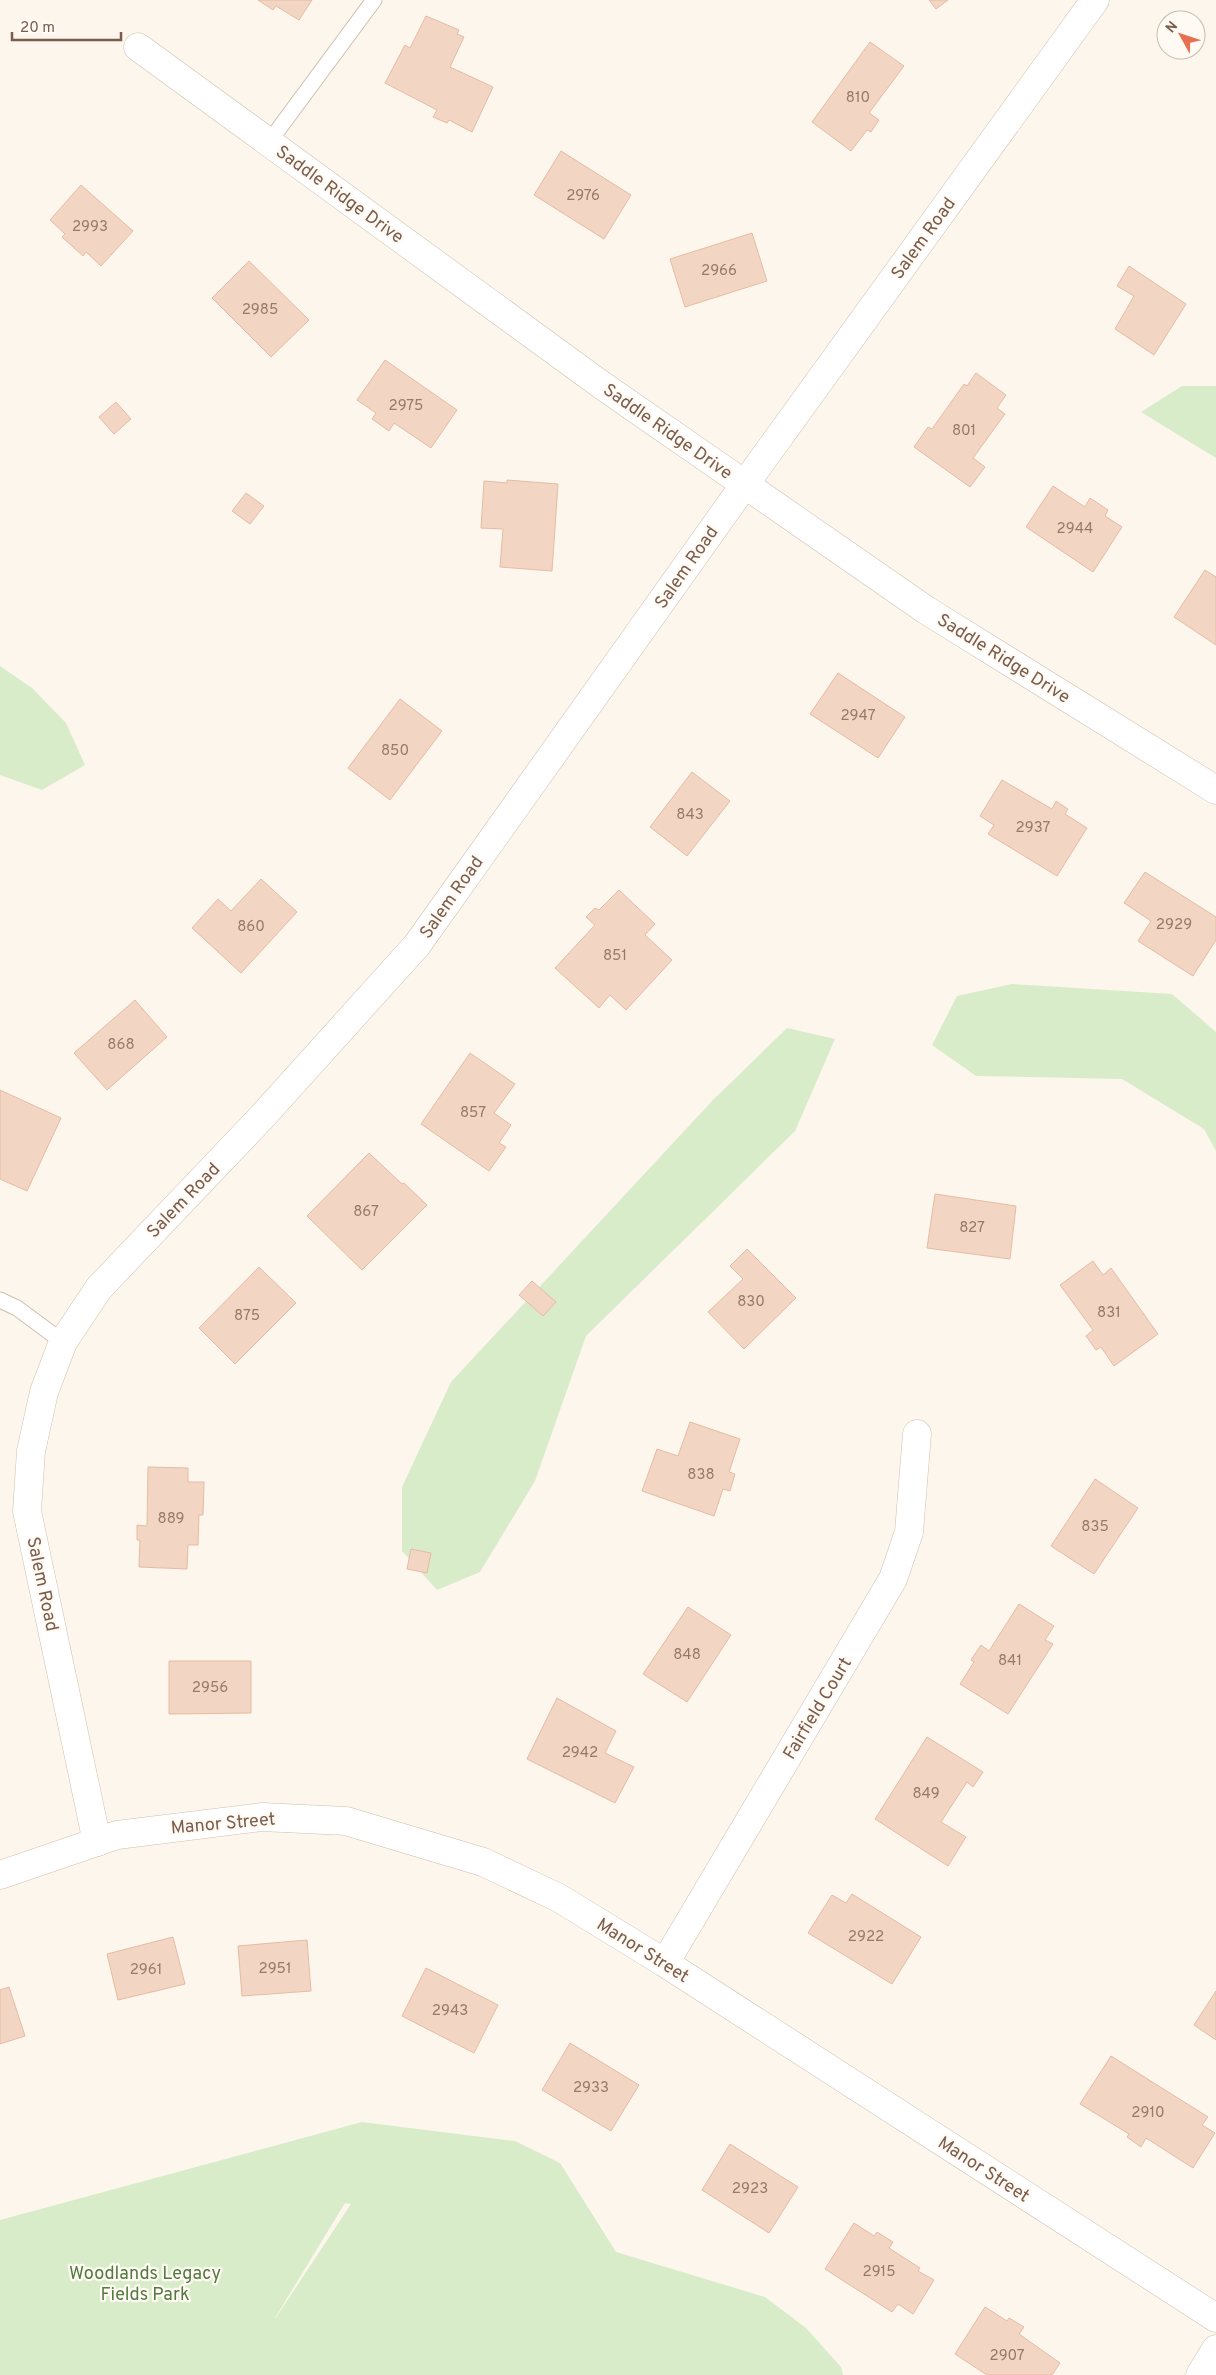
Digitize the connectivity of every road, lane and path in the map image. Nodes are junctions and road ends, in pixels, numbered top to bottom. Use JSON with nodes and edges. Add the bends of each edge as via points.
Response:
{"nodes":[{"id":1,"x":374,"y":0,"type":"edge"},
{"id":2,"x":1095,"y":0,"type":"edge"},
{"id":3,"x":138,"y":47,"type":"dead end"},
{"id":4,"x":269,"y":142,"type":"junction"},
{"id":5,"x":745,"y":484,"type":"junction"},
{"id":6,"x":1216,"y":790,"type":"edge"},
{"id":7,"x":0,"y":1300,"type":"edge"},
{"id":8,"x":63,"y":1342,"type":"junction"},
{"id":9,"x":917,"y":1434,"type":"dead end"},
{"id":10,"x":97,"y":1842,"type":"junction"},
{"id":11,"x":0,"y":1875,"type":"edge"},
{"id":12,"x":665,"y":1963,"type":"junction"},
{"id":13,"x":1216,"y":2318,"type":"edge"},
{"id":14,"x":1216,"y":2349,"type":"edge"},
{"id":15,"x":1200,"y":2375,"type":"edge"}],
"edges":[{"from":1,"to":4,"type":"lane"},
{"from":2,"to":5,"type":"street","name":"Salem Road"},
{"from":3,"to":4,"type":"street","name":"Saddle Ridge Drive"},
{"from":4,"to":5,"type":"street","name":"Saddle Ridge Drive","via":[[603,386]]},
{"from":5,"to":6,"type":"street","name":"Saddle Ridge Drive","via":[[926,610]]},
{"from":5,"to":8,"type":"street","name":"Salem Road","via":[[417,945],[260,1119],[99,1288]]},
{"from":7,"to":8,"type":"lane","via":[[17,1308]]},
{"from":8,"to":10,"type":"street","name":"Salem Road","via":[[44,1392],[31,1451],[27,1511]]},
{"from":9,"to":12,"type":"street","name":"Fairfield Court","via":[[908,1532],[893,1579]]},
{"from":10,"to":11,"type":"street","name":"Manor Street"},
{"from":10,"to":12,"type":"street","name":"Manor Street","via":[[117,1835],[262,1817],[346,1821],[483,1862],[559,1898]]},
{"from":12,"to":13,"type":"street","name":"Manor Street"},
{"from":14,"to":15,"type":"street"}]}
